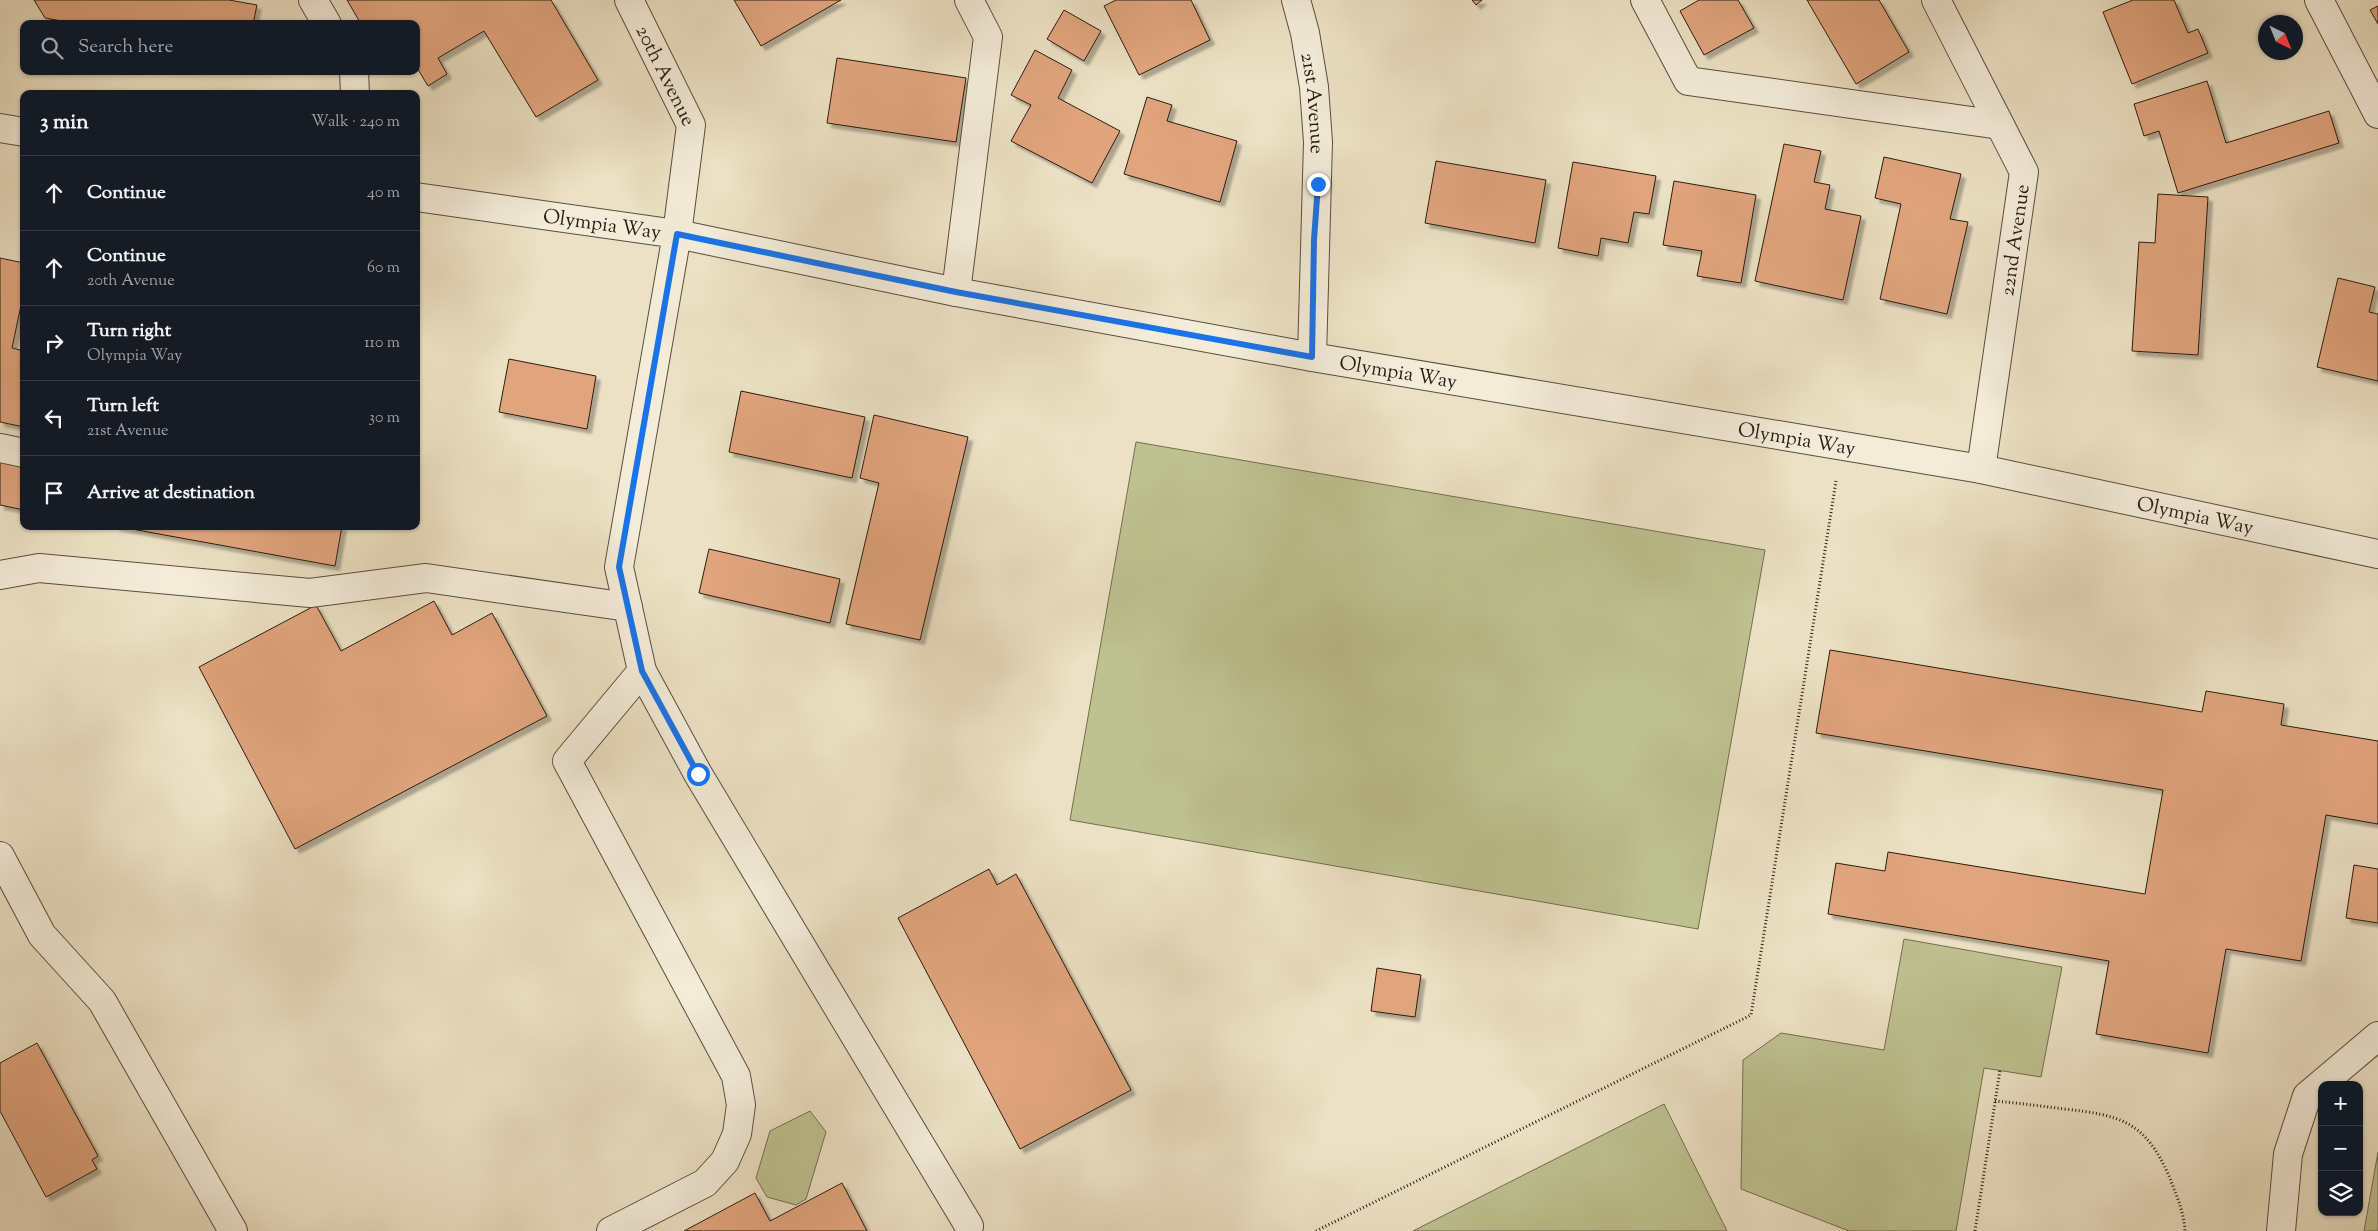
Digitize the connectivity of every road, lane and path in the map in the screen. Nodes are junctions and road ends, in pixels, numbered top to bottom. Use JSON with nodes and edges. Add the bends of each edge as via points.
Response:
{"nodes":[{"id":1,"x":313,"y":0,"type":"edge"},
{"id":2,"x":629,"y":0,"type":"edge"},
{"id":3,"x":969,"y":0,"type":"edge"},
{"id":4,"x":1296,"y":0,"type":"edge"},
{"id":5,"x":1645,"y":0,"type":"edge"},
{"id":6,"x":1936,"y":0,"type":"edge"},
{"id":7,"x":2319,"y":0,"type":"edge"},
{"id":8,"x":325,"y":20,"type":"edge"},
{"id":9,"x":354,"y":75,"type":"edge"},
{"id":10,"x":356,"y":90,"type":"edge"},
{"id":11,"x":2378,"y":114,"type":"edge"},
{"id":12,"x":2000,"y":125,"type":"junction"},
{"id":13,"x":0,"y":128,"type":"edge"},
{"id":14,"x":20,"y":131,"type":"edge"},
{"id":15,"x":420,"y":198,"type":"edge"},
{"id":16,"x":677,"y":234,"type":"junction"},
{"id":17,"x":956,"y":292,"type":"junction"},
{"id":18,"x":1312,"y":357,"type":"junction"},
{"id":19,"x":1842,"y":445,"type":"junction"},
{"id":20,"x":0,"y":448,"type":"edge"},
{"id":21,"x":20,"y":452,"type":"edge"},
{"id":22,"x":1981,"y":469,"type":"junction"},
{"id":23,"x":2378,"y":554,"type":"edge"},
{"id":24,"x":0,"y":575,"type":"edge"},
{"id":25,"x":628,"y":607,"type":"junction"},
{"id":26,"x":642,"y":671,"type":"junction"},
{"id":27,"x":0,"y":856,"type":"edge"},
{"id":28,"x":2378,"y":1036,"type":"edge"},
{"id":29,"x":2000,"y":1070,"type":"dead end"},
{"id":30,"x":1995,"y":1101,"type":"junction"},
{"id":31,"x":969,"y":1226,"type":"dead end"},
{"id":32,"x":233,"y":1231,"type":"edge"},
{"id":33,"x":611,"y":1231,"type":"edge"},
{"id":34,"x":1316,"y":1231,"type":"edge"},
{"id":35,"x":1975,"y":1231,"type":"edge"},
{"id":36,"x":2185,"y":1231,"type":"edge"},
{"id":37,"x":2281,"y":1231,"type":"edge"}],
"edges":[{"from":1,"to":8,"type":"street"},
{"from":2,"to":16,"type":"street","name":"20th Avenue","via":[[691,125]]},
{"from":3,"to":17,"type":"street","via":[[988,37]]},
{"from":4,"to":18,"type":"street","name":"21st Avenue","via":[[1314,87],[1318,142]]},
{"from":5,"to":12,"type":"street","via":[[1688,81]]},
{"from":6,"to":12,"type":"street","name":"22nd Avenue"},
{"from":7,"to":11,"type":"street"},
{"from":9,"to":10,"type":"street"},
{"from":12,"to":22,"type":"street","name":"22nd Avenue","via":[[2024,172]]},
{"from":13,"to":14,"type":"street"},
{"from":15,"to":16,"type":"street","name":"Olympia Way"},
{"from":16,"to":17,"type":"street","name":"Olympia Way"},
{"from":16,"to":25,"type":"street","name":"20th Avenue","via":[[619,567]]},
{"from":17,"to":18,"type":"street","name":"Olympia Way"},
{"from":18,"to":19,"type":"street","name":"Olympia Way"},
{"from":19,"to":22,"type":"street","name":"Olympia Way"},
{"from":19,"to":34,"type":"path","via":[[1751,1015]]},
{"from":20,"to":21,"type":"street"},
{"from":22,"to":23,"type":"street","name":"Olympia Way"},
{"from":24,"to":25,"type":"street","via":[[39,568],[310,593],[426,578]]},
{"from":25,"to":26,"type":"street"},
{"from":26,"to":31,"type":"street","via":[[698,774]]},
{"from":26,"to":33,"type":"street","via":[[567,761],[736,1076],[741,1105],[737,1134],[725,1160],[705,1182]]},
{"from":27,"to":32,"type":"street","via":[[42,935],[102,1001]]},
{"from":28,"to":37,"type":"street","via":[[2307,1096],[2288,1154]]},
{"from":29,"to":30,"type":"path"},
{"from":30,"to":35,"type":"path"},
{"from":30,"to":36,"type":"path","via":[[2105,1113],[2123,1121],[2139,1132],[2160,1156],[2178,1198]]}]}
